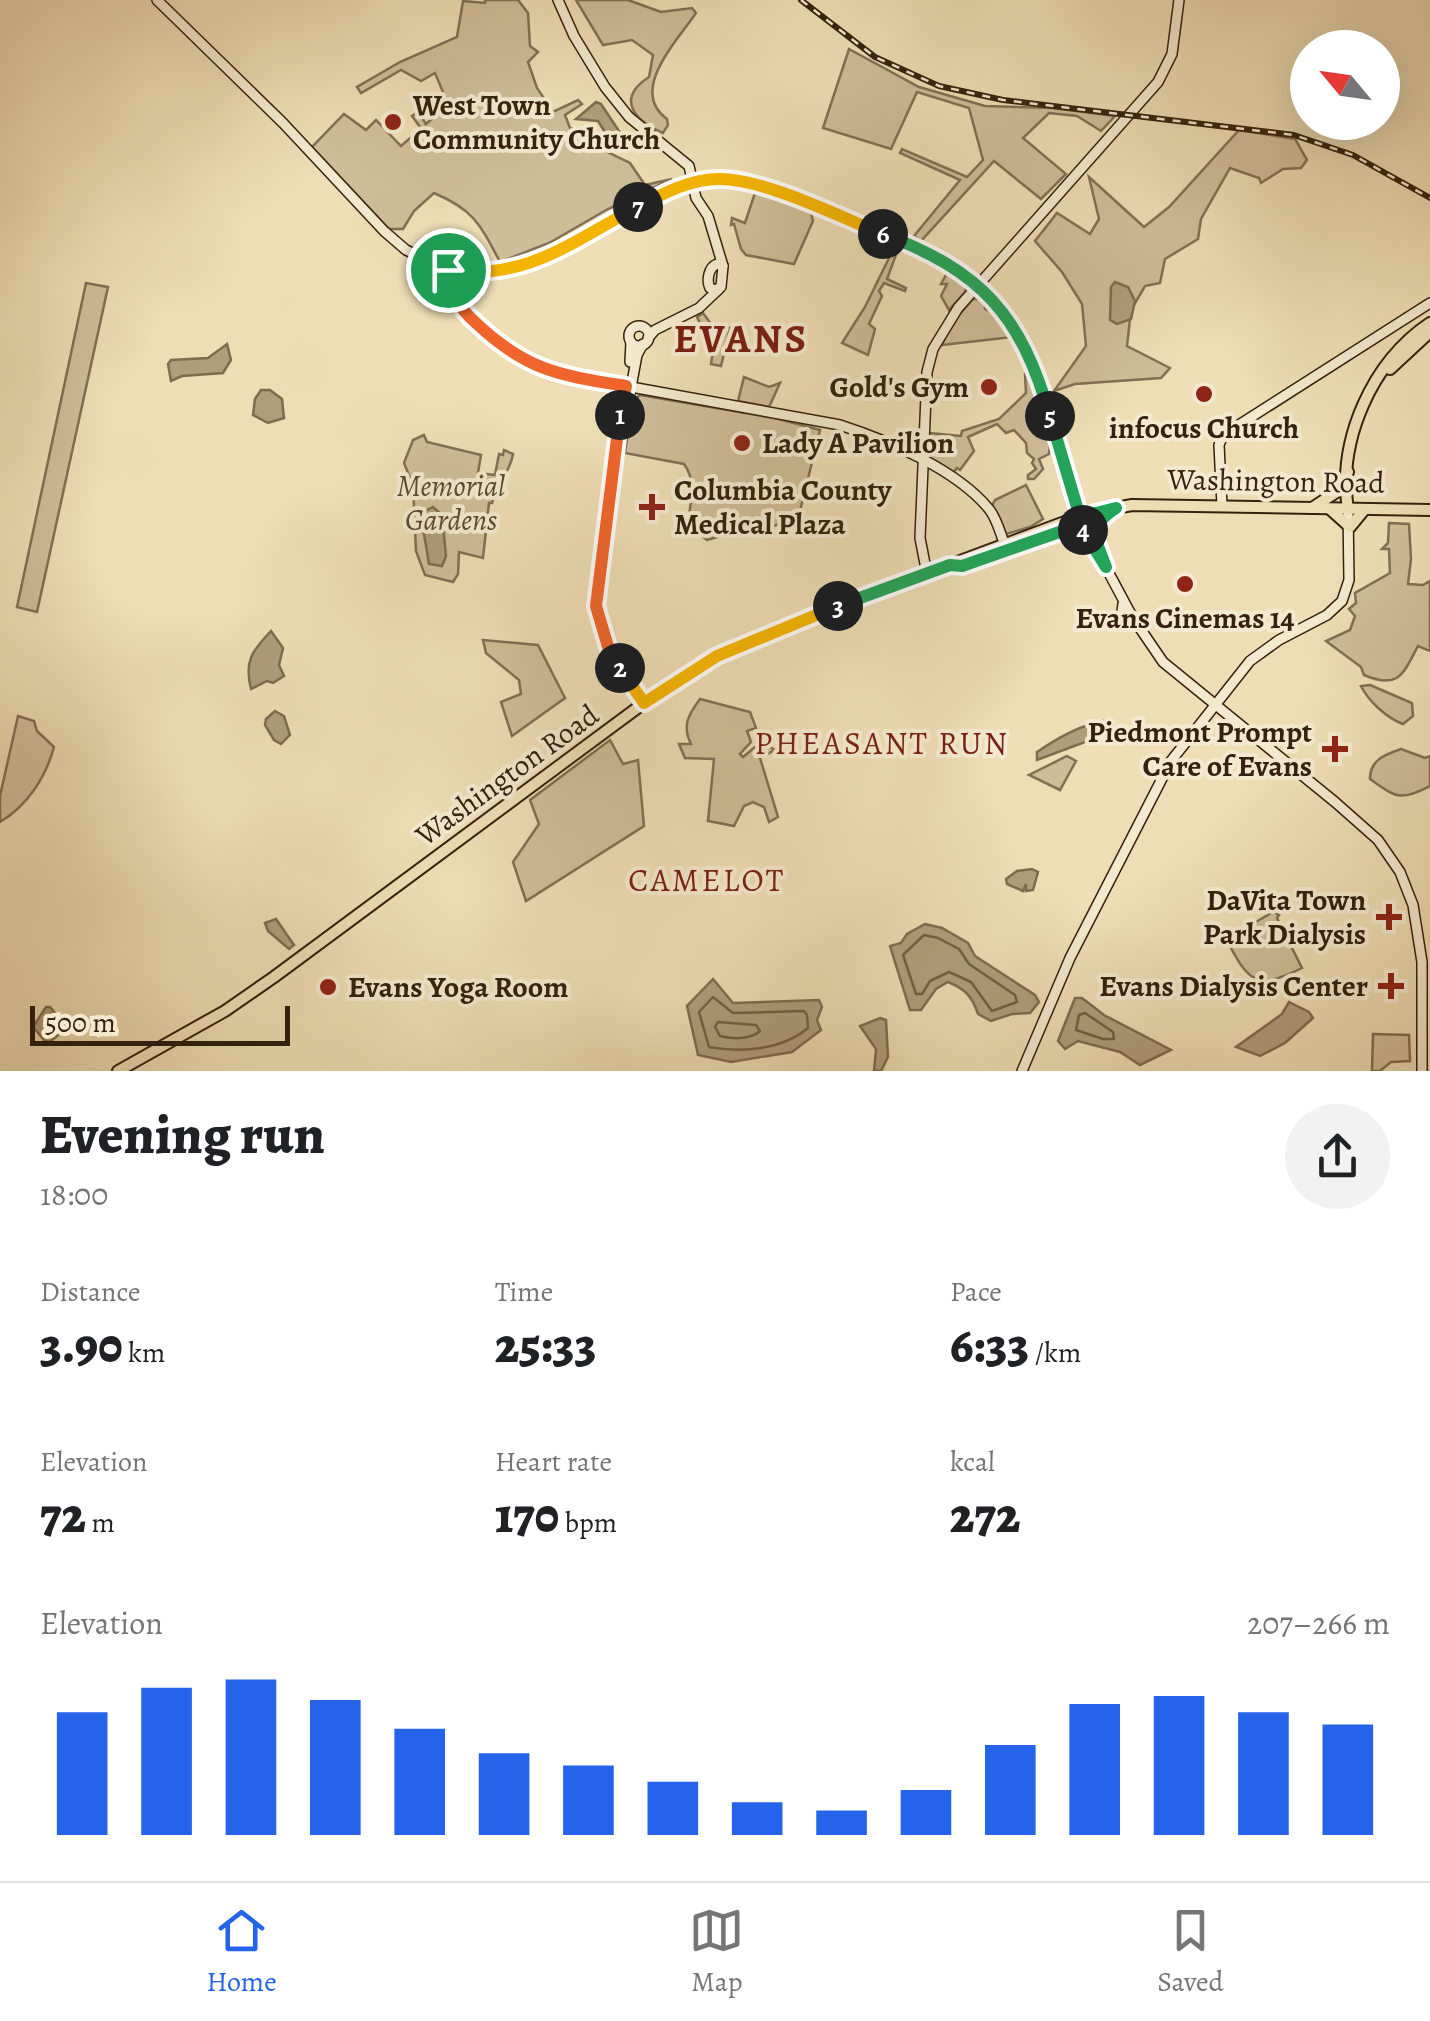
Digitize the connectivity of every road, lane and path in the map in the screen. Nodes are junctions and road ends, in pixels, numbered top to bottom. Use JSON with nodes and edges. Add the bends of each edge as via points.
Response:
{"nodes":[{"id":1,"x":157,"y":0,"type":"edge"},
{"id":2,"x":558,"y":0,"type":"edge"},
{"id":3,"x":1179,"y":0,"type":"edge"},
{"id":4,"x":689,"y":170,"type":"junction"},
{"id":5,"x":707,"y":180,"type":"junction"},
{"id":6,"x":691,"y":184,"type":"junction"},
{"id":7,"x":674,"y":189,"type":"junction"},
{"id":8,"x":694,"y":197,"type":"junction"},
{"id":9,"x":448,"y":270,"type":"junction"},
{"id":10,"x":978,"y":287,"type":"junction"},
{"id":11,"x":714,"y":288,"type":"junction"},
{"id":12,"x":1430,"y":302,"type":"edge"},
{"id":13,"x":1430,"y":323,"type":"edge"},
{"id":14,"x":643,"y":327,"type":"junction"},
{"id":15,"x":1430,"y":332,"type":"edge"},
{"id":16,"x":641,"y":342,"type":"junction"},
{"id":17,"x":628,"y":386,"type":"junction"},
{"id":18,"x":1238,"y":424,"type":"junction"},
{"id":19,"x":1212,"y":438,"type":"dead end"},
{"id":20,"x":923,"y":460,"type":"junction"},
{"id":21,"x":1349,"y":471,"type":"junction"},
{"id":22,"x":1352,"y":490,"type":"junction"},
{"id":23,"x":1222,"y":506,"type":"junction"},
{"id":24,"x":1116,"y":508,"type":"junction"},
{"id":25,"x":1308,"y":509,"type":"junction"},
{"id":26,"x":1331,"y":510,"type":"junction"},
{"id":27,"x":1348,"y":510,"type":"junction"},
{"id":28,"x":1364,"y":510,"type":"junction"},
{"id":29,"x":1378,"y":510,"type":"junction"},
{"id":30,"x":1430,"y":510,"type":"edge"},
{"id":31,"x":1080,"y":517,"type":"junction"},
{"id":32,"x":1350,"y":527,"type":"junction"},
{"id":33,"x":999,"y":530,"type":"junction"},
{"id":34,"x":1086,"y":530,"type":"junction"},
{"id":35,"x":1004,"y":545,"type":"junction"},
{"id":36,"x":990,"y":551,"type":"junction"},
{"id":37,"x":950,"y":565,"type":"junction"},
{"id":38,"x":1106,"y":567,"type":"junction"},
{"id":39,"x":926,"y":574,"type":"junction"},
{"id":40,"x":1123,"y":601,"type":"junction"},
{"id":41,"x":1120,"y":625,"type":"dead end"},
{"id":42,"x":644,"y":703,"type":"junction"},
{"id":43,"x":1214,"y":704,"type":"junction"},
{"id":44,"x":118,"y":1071,"type":"edge"},
{"id":45,"x":1022,"y":1071,"type":"edge"},
{"id":46,"x":1422,"y":1071,"type":"edge"}],
"edges":[{"from":1,"to":9,"type":"street","via":[[384,231]]},
{"from":2,"to":4,"type":"street","via":[[605,87]]},
{"from":3,"to":10,"type":"street","via":[[1172,54],[1158,82]]},
{"from":4,"to":5,"type":"street"},
{"from":4,"to":6,"type":"street"},
{"from":4,"to":7,"type":"street"},
{"from":5,"to":6,"type":"street"},
{"from":5,"to":8,"type":"street"},
{"from":5,"to":10,"type":"street","via":[[754,184],[906,242],[940,257]]},
{"from":6,"to":7,"type":"street"},
{"from":6,"to":8,"type":"street"},
{"from":7,"to":8,"type":"street"},
{"from":7,"to":9,"type":"street","via":[[528,265],[490,273]]},
{"from":8,"to":11,"type":"street","via":[[725,272]]},
{"from":9,"to":17,"type":"street","via":[[452,295],[516,357],[544,370]]},
{"from":10,"to":20,"type":"street","via":[[933,349]]},
{"from":10,"to":31,"type":"street","via":[[1020,336],[1037,370]]},
{"from":11,"to":14,"type":"street","via":[[693,307]]},
{"from":11,"to":16,"type":"street","via":[[704,305]]},
{"from":12,"to":18,"type":"street"},
{"from":13,"to":21,"type":"main road","via":[[1396,351],[1368,392]]},
{"from":14,"to":16,"type":"street"},
{"from":14,"to":16,"type":"street","via":[[631,330]]},
{"from":15,"to":22,"type":"main road","via":[[1388,372],[1369,404]]},
{"from":16,"to":17,"type":"street"},
{"from":17,"to":20,"type":"street","via":[[856,430]]},
{"from":17,"to":42,"type":"street","via":[[596,606],[609,650]]},
{"from":18,"to":19,"type":"street"},
{"from":18,"to":23,"type":"street","via":[[1220,440]]},
{"from":20,"to":33,"type":"street","via":[[990,510]]},
{"from":20,"to":39,"type":"street","via":[[920,540]]},
{"from":21,"to":25,"type":"main road","via":[[1335,493]]},
{"from":21,"to":27,"type":"main road"},
{"from":22,"to":27,"type":"main road"},
{"from":22,"to":29,"type":"main road"},
{"from":23,"to":24,"type":"main road","name":"Washington Road"},
{"from":23,"to":25,"type":"main road","name":"Washington Road"},
{"from":24,"to":31,"type":"main road","name":"Washington Road"},
{"from":24,"to":38,"type":"main road","via":[[1095,527]]},
{"from":25,"to":26,"type":"main road","name":"Washington Road"},
{"from":26,"to":27,"type":"main road","name":"Washington Road"},
{"from":26,"to":32,"type":"main road"},
{"from":27,"to":28,"type":"main road","name":"Washington Road"},
{"from":27,"to":32,"type":"street"},
{"from":28,"to":29,"type":"main road","name":"Washington Road"},
{"from":28,"to":32,"type":"main road"},
{"from":29,"to":30,"type":"main road","name":"Washington Road"},
{"from":31,"to":34,"type":"street"},
{"from":31,"to":35,"type":"main road","name":"Washington Road"},
{"from":32,"to":43,"type":"street","via":[[1342,601],[1264,649]]},
{"from":33,"to":35,"type":"street"},
{"from":33,"to":36,"type":"street"},
{"from":34,"to":37,"type":"main road","name":"Washington Road","via":[[1074,527]]},
{"from":34,"to":38,"type":"street"},
{"from":35,"to":36,"type":"main road","name":"Washington Road"},
{"from":36,"to":37,"type":"main road","name":"Washington Road"},
{"from":37,"to":39,"type":"main road","name":"Washington Road"},
{"from":38,"to":40,"type":"street"},
{"from":39,"to":42,"type":"main road","name":"Washington Road","via":[[717,656]]},
{"from":40,"to":41,"type":"street"},
{"from":40,"to":43,"type":"street","via":[[1163,662]]},
{"from":42,"to":44,"type":"main road","name":"Washington Road","via":[[274,977]]},
{"from":43,"to":45,"type":"street","via":[[1142,814]]},
{"from":43,"to":46,"type":"street","via":[[1378,840],[1400,872],[1422,962]]}]}
